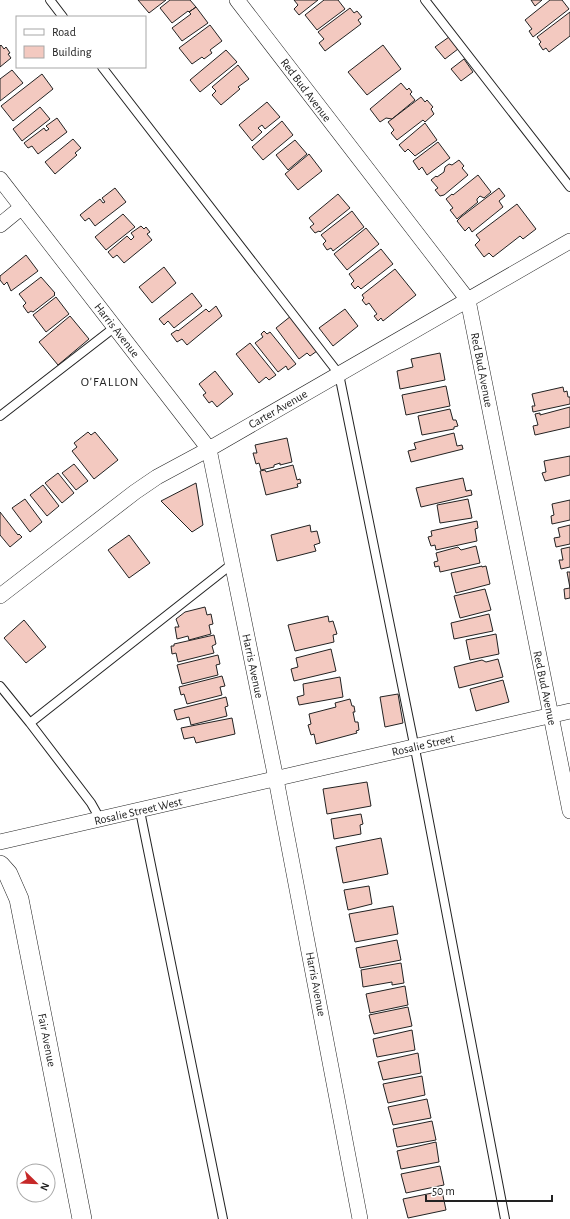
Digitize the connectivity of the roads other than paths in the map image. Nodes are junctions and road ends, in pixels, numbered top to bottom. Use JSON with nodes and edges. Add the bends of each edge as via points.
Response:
{"nodes":[{"id":1,"x":50,"y":0,"type":"edge"},
{"id":2,"x":237,"y":0,"type":"edge"},
{"id":3,"x":424,"y":0,"type":"edge"},
{"id":4,"x":62,"y":16,"type":"edge"},
{"id":5,"x":103,"y":68,"type":"edge"},
{"id":6,"x":0,"y":179,"type":"edge"},
{"id":7,"x":570,"y":187,"type":"edge"},
{"id":8,"x":22,"y":207,"type":"junction"},
{"id":9,"x":0,"y":225,"type":"edge"},
{"id":10,"x":570,"y":241,"type":"edge"},
{"id":11,"x":468,"y":300,"type":"junction"},
{"id":12,"x":114,"y":327,"type":"junction"},
{"id":13,"x":339,"y":374,"type":"junction"},
{"id":14,"x":0,"y":416,"type":"edge"},
{"id":15,"x":209,"y":449,"type":"junction"},
{"id":16,"x":232,"y":564,"type":"junction"},
{"id":17,"x":0,"y":596,"type":"edge"},
{"id":18,"x":0,"y":686,"type":"edge"},
{"id":19,"x":570,"y":711,"type":"edge"},
{"id":20,"x":551,"y":716,"type":"junction"},
{"id":21,"x":30,"y":723,"type":"junction"},
{"id":22,"x":415,"y":747,"type":"junction"},
{"id":23,"x":276,"y":779,"type":"junction"},
{"id":24,"x":140,"y":810,"type":"junction"},
{"id":25,"x":570,"y":812,"type":"edge"},
{"id":26,"x":100,"y":820,"type":"junction"},
{"id":27,"x":0,"y":842,"type":"edge"},
{"id":28,"x":0,"y":865,"type":"edge"},
{"id":29,"x":82,"y":1219,"type":"edge"},
{"id":30,"x":223,"y":1219,"type":"edge"},
{"id":31,"x":360,"y":1219,"type":"edge"},
{"id":32,"x":506,"y":1219,"type":"edge"}],
"edges":[{"from":1,"to":4,"type":"lane"},
{"from":2,"to":11,"type":"street","name":"Red Bud Avenue"},
{"from":3,"to":7,"type":"lane"},
{"from":5,"to":13,"type":"lane"},
{"from":6,"to":8,"type":"street","name":"Harris Avenue"},
{"from":8,"to":9,"type":"street"},
{"from":8,"to":12,"type":"street","name":"Harris Avenue"},
{"from":10,"to":11,"type":"street","name":"Carter Avenue"},
{"from":11,"to":13,"type":"street","name":"Carter Avenue"},
{"from":11,"to":20,"type":"street","name":"Red Bud Avenue"},
{"from":12,"to":14,"type":"lane"},
{"from":12,"to":15,"type":"street","name":"Harris Avenue"},
{"from":13,"to":15,"type":"street","name":"Carter Avenue"},
{"from":13,"to":22,"type":"lane"},
{"from":15,"to":16,"type":"street","name":"Harris Avenue"},
{"from":15,"to":17,"type":"street","name":"Carter Avenue","via":[[157,476]]},
{"from":16,"to":21,"type":"lane"},
{"from":16,"to":23,"type":"street","name":"Harris Avenue"},
{"from":18,"to":21,"type":"lane"},
{"from":19,"to":20,"type":"street","name":"Rosalie Street"},
{"from":20,"to":22,"type":"street","name":"Rosalie Street"},
{"from":20,"to":25,"type":"street","name":"Red Bud Avenue"},
{"from":21,"to":26,"type":"lane","via":[[91,803]]},
{"from":22,"to":23,"type":"street","name":"Rosalie Street"},
{"from":22,"to":32,"type":"lane"},
{"from":23,"to":24,"type":"street","name":"Rosalie Street West"},
{"from":23,"to":31,"type":"street","name":"Harris Avenue"},
{"from":24,"to":26,"type":"street","name":"Rosalie Street West"},
{"from":24,"to":30,"type":"lane"},
{"from":26,"to":27,"type":"street","name":"Rosalie Street West"},
{"from":28,"to":29,"type":"street","name":"Fair Avenue","via":[[8,874],[19,899]]}]}
